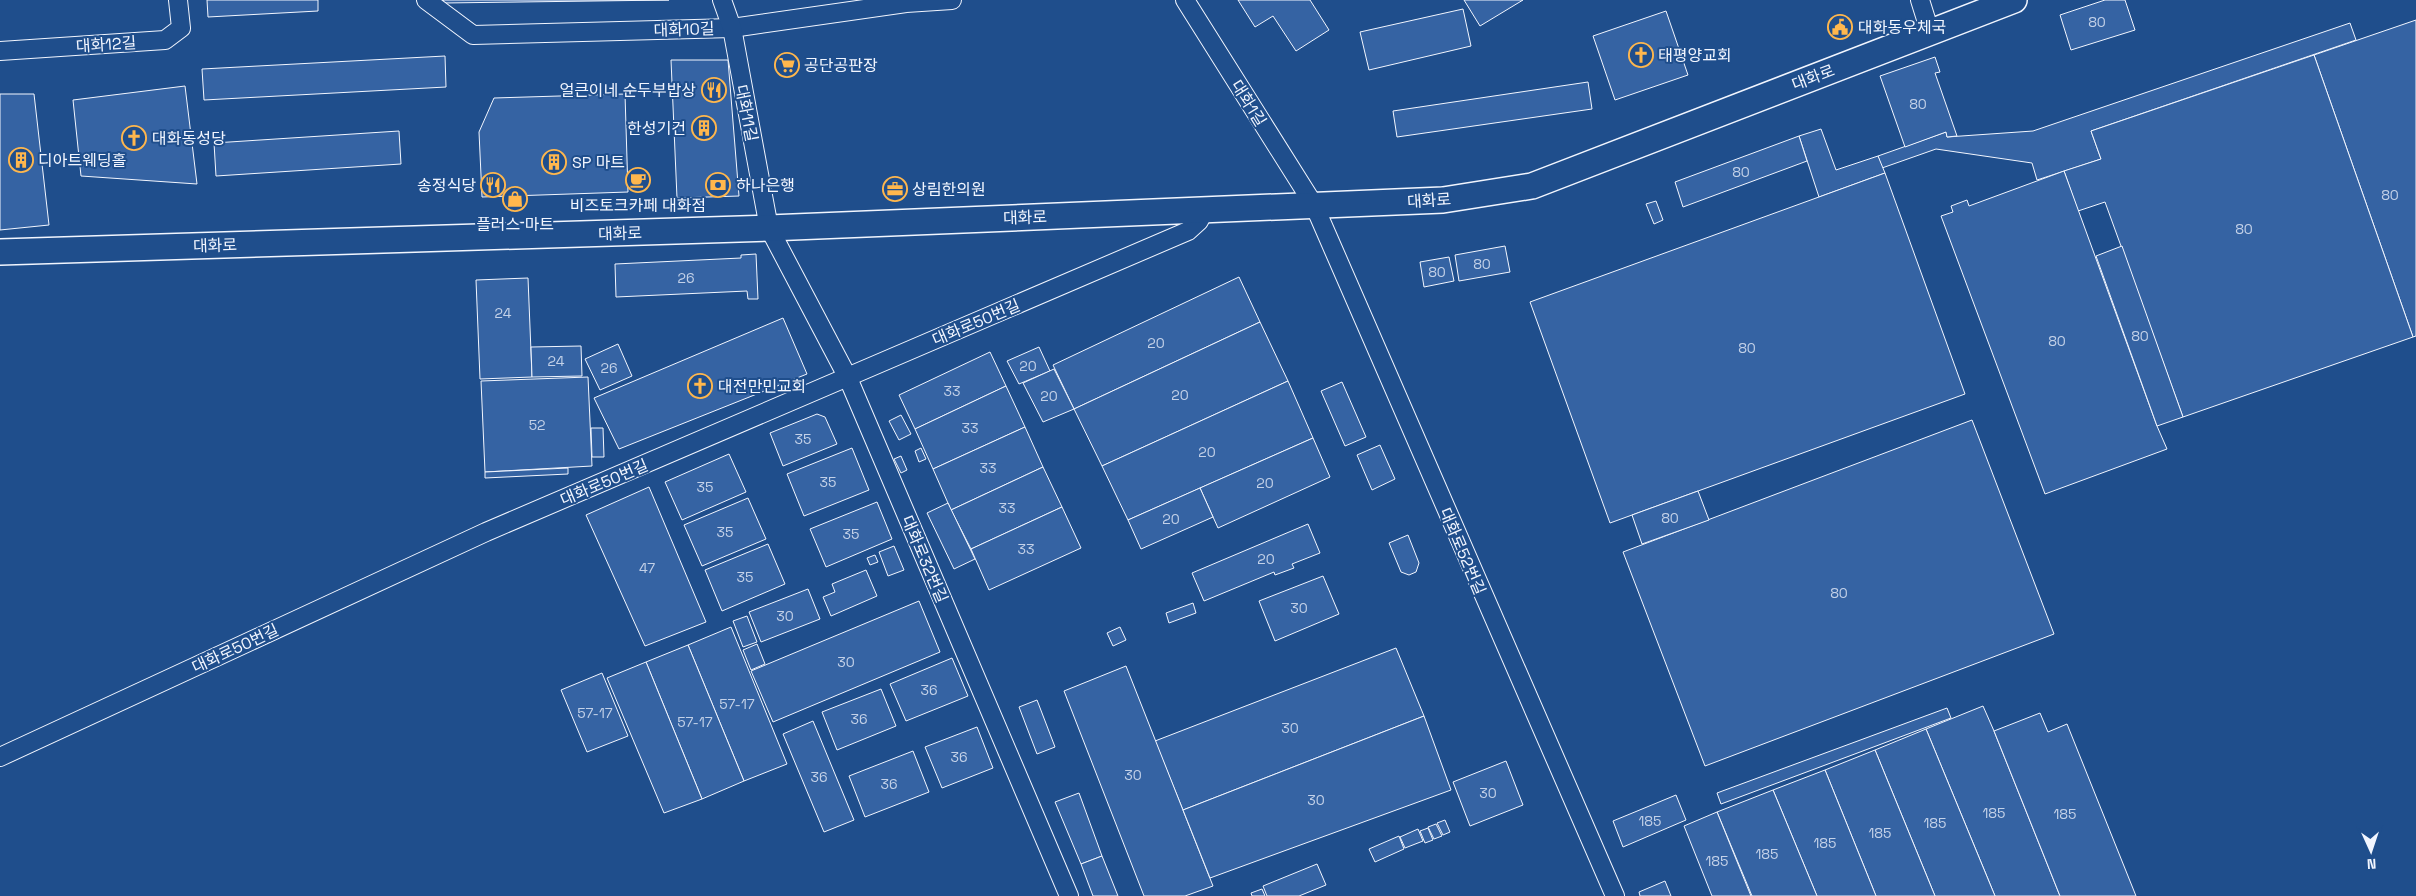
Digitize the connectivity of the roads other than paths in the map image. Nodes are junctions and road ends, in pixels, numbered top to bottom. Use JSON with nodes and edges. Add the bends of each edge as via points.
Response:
{"nodes":[{"id":1,"x":178,"y":0,"type":"edge"},
{"id":2,"x":426,"y":0,"type":"edge"},
{"id":3,"x":722,"y":0,"type":"edge"},
{"id":4,"x":952,"y":0,"type":"edge"},
{"id":5,"x":1185,"y":0,"type":"edge"},
{"id":6,"x":1920,"y":0,"type":"edge"},
{"id":7,"x":2014,"y":0,"type":"edge"},
{"id":8,"x":905,"y":1,"type":"edge"},
{"id":9,"x":732,"y":28,"type":"junction"},
{"id":10,"x":1930,"y":32,"type":"junction"},
{"id":11,"x":0,"y":51,"type":"edge"},
{"id":12,"x":1314,"y":206,"type":"junction"},
{"id":13,"x":1205,"y":210,"type":"junction"},
{"id":14,"x":769,"y":228,"type":"junction"},
{"id":15,"x":0,"y":252,"type":"edge"},
{"id":16,"x":848,"y":378,"type":"junction"},
{"id":17,"x":0,"y":757,"type":"edge"},
{"id":18,"x":1069,"y":896,"type":"edge"},
{"id":19,"x":1615,"y":896,"type":"edge"}],
"edges":[{"from":1,"to":11,"type":"street","name":"대화12길","via":[[181,28],[165,40]]},
{"from":2,"to":9,"type":"street","name":"대화10길","via":[[473,35]]},
{"from":3,"to":9,"type":"street","name":"대화11길"},
{"from":4,"to":8,"type":"street","name":"대화10길"},
{"from":5,"to":12,"type":"street","name":"대화1길"},
{"from":6,"to":10,"type":"street"},
{"from":7,"to":10,"type":"main road","name":"대화로"},
{"from":8,"to":9,"type":"street","name":"대화10길"},
{"from":9,"to":14,"type":"street","name":"대화11길"},
{"from":10,"to":12,"type":"main road","name":"대화로","via":[[1532,186],[1443,200]]},
{"from":12,"to":13,"type":"main road","name":"대화로"},
{"from":12,"to":19,"type":"street","name":"대화로52번길"},
{"from":13,"to":14,"type":"main road","name":"대화로"},
{"from":13,"to":16,"type":"street","name":"대화로50번길","via":[[1199,222],[1188,231]]},
{"from":14,"to":15,"type":"main road","name":"대화로"},
{"from":14,"to":16,"type":"street","name":"대화로32번길"},
{"from":16,"to":17,"type":"street","name":"대화로50번길","via":[[486,532]]},
{"from":16,"to":18,"type":"street","name":"대화로32번길"}]}
